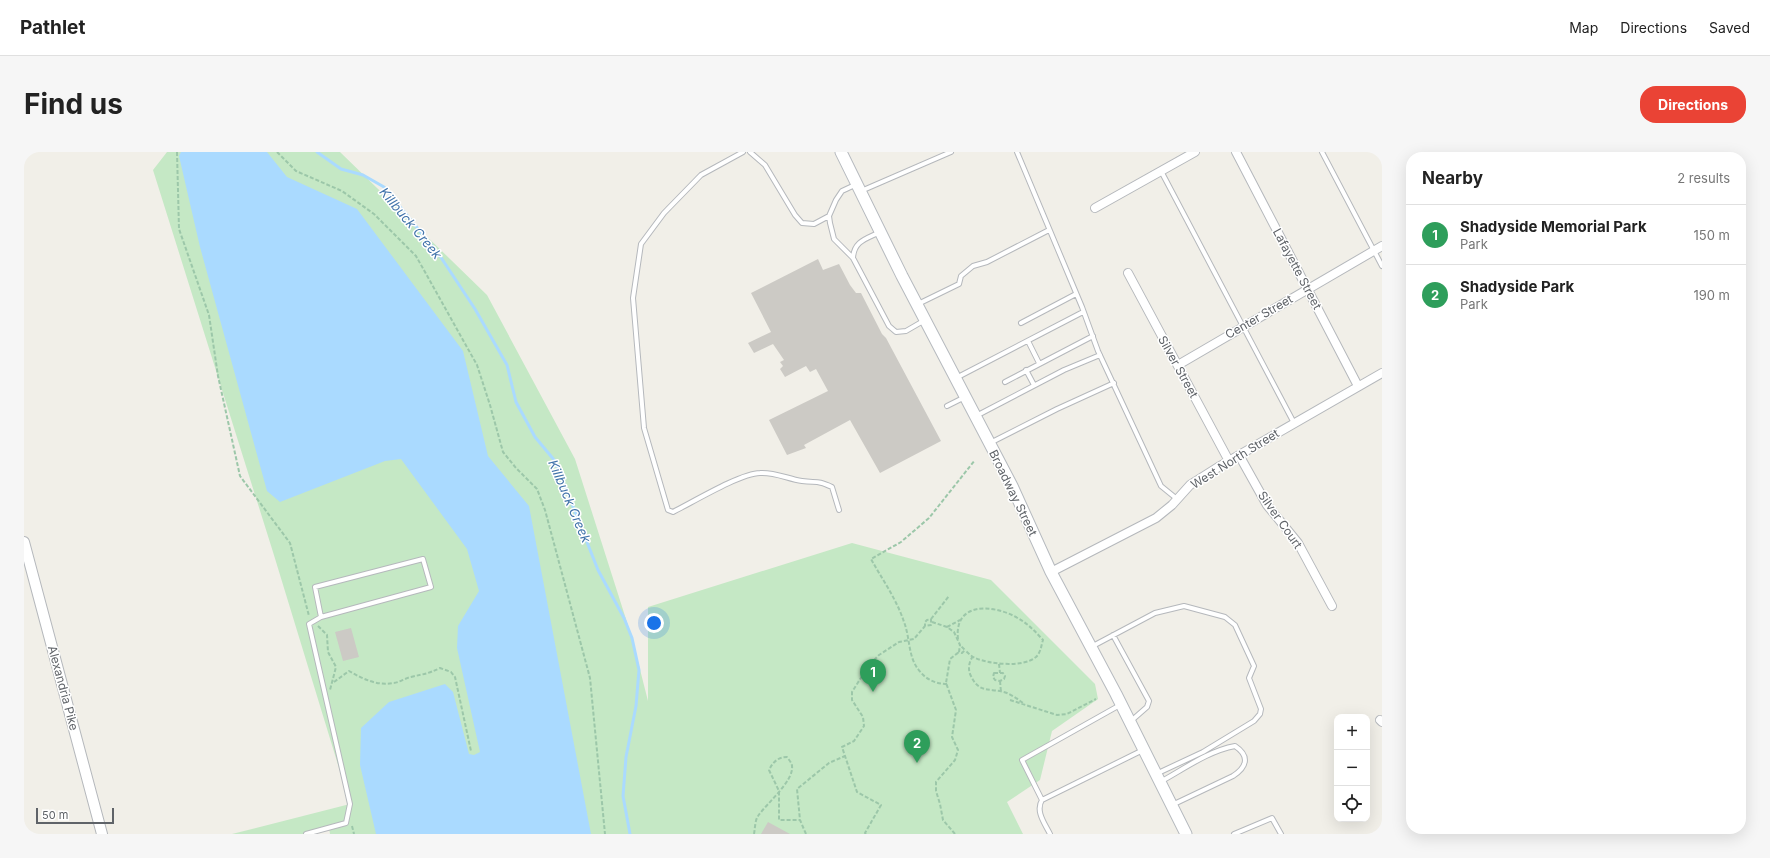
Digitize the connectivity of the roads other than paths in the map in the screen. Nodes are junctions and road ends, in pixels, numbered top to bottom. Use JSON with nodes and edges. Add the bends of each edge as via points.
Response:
{"nodes":[{"id":1,"x":743,"y":152,"type":"edge"},
{"id":2,"x":750,"y":152,"type":"edge"},
{"id":3,"x":841,"y":152,"type":"edge"},
{"id":4,"x":951,"y":152,"type":"edge"},
{"id":5,"x":1017,"y":152,"type":"edge"},
{"id":6,"x":1195,"y":152,"type":"edge"},
{"id":7,"x":1236,"y":152,"type":"edge"},
{"id":8,"x":1322,"y":152,"type":"edge"},
{"id":9,"x":1161,"y":171,"type":"junction"},
{"id":10,"x":859,"y":187,"type":"junction"},
{"id":11,"x":1096,"y":208,"type":"dead end"},
{"id":12,"x":829,"y":216,"type":"junction"},
{"id":13,"x":1049,"y":230,"type":"junction"},
{"id":14,"x":881,"y":232,"type":"junction"},
{"id":15,"x":1382,"y":246,"type":"edge"},
{"id":16,"x":1374,"y":250,"type":"junction"},
{"id":17,"x":852,"y":258,"type":"junction"},
{"id":18,"x":1382,"y":266,"type":"edge"},
{"id":19,"x":1128,"y":273,"type":"dead end"},
{"id":20,"x":1306,"y":289,"type":"junction"},
{"id":21,"x":1076,"y":294,"type":"junction"},
{"id":22,"x":917,"y":304,"type":"junction"},
{"id":23,"x":1083,"y":312,"type":"junction"},
{"id":24,"x":926,"y":320,"type":"junction"},
{"id":25,"x":1021,"y":323,"type":"dead end"},
{"id":26,"x":1243,"y":326,"type":"junction"},
{"id":27,"x":1093,"y":336,"type":"junction"},
{"id":28,"x":1028,"y":340,"type":"junction"},
{"id":29,"x":1100,"y":354,"type":"junction"},
{"id":30,"x":1039,"y":363,"type":"junction"},
{"id":31,"x":1178,"y":365,"type":"junction"},
{"id":32,"x":1026,"y":370,"type":"junction"},
{"id":33,"x":1382,"y":373,"type":"edge"},
{"id":34,"x":956,"y":378,"type":"junction"},
{"id":35,"x":1004,"y":382,"type":"dead end"},
{"id":36,"x":1114,"y":384,"type":"junction"},
{"id":37,"x":1034,"y":385,"type":"junction"},
{"id":38,"x":1358,"y":386,"type":"junction"},
{"id":39,"x":965,"y":397,"type":"junction"},
{"id":40,"x":948,"y":406,"type":"dead end"},
{"id":41,"x":975,"y":416,"type":"junction"},
{"id":42,"x":1294,"y":423,"type":"junction"},
{"id":43,"x":990,"y":444,"type":"junction"},
{"id":44,"x":1239,"y":455,"type":"junction"},
{"id":45,"x":1229,"y":461,"type":"junction"},
{"id":46,"x":1177,"y":499,"type":"junction"},
{"id":47,"x":839,"y":510,"type":"dead end"},
{"id":48,"x":24,"y":542,"type":"edge"},
{"id":49,"x":1051,"y":572,"type":"junction"},
{"id":50,"x":1332,"y":606,"type":"dead end"},
{"id":51,"x":321,"y":617,"type":"junction"},
{"id":52,"x":1113,"y":635,"type":"junction"},
{"id":53,"x":1090,"y":647,"type":"junction"},
{"id":54,"x":1121,"y":705,"type":"junction"},
{"id":55,"x":1129,"y":722,"type":"junction"},
{"id":56,"x":1143,"y":750,"type":"junction"},
{"id":57,"x":1158,"y":778,"type":"junction"},
{"id":58,"x":1042,"y":800,"type":"junction"},
{"id":59,"x":1171,"y":805,"type":"junction"},
{"id":60,"x":102,"y":834,"type":"edge"},
{"id":61,"x":306,"y":834,"type":"edge"},
{"id":62,"x":1050,"y":834,"type":"edge"},
{"id":63,"x":1186,"y":834,"type":"edge"},
{"id":64,"x":1234,"y":834,"type":"edge"},
{"id":65,"x":1281,"y":834,"type":"edge"}],
"edges":[{"from":1,"to":47,"type":"lane","via":[[701,175],[664,213],[641,244],[633,298],[644,428],[668,510],[673,512],[746,476],[759,473],[802,481],[820,481],[832,487]]},
{"from":2,"to":12,"type":"lane","via":[[765,165],[802,223],[814,224]]},
{"from":3,"to":10,"type":"main road","name":"Broadway Street"},
{"from":4,"to":10,"type":"lane"},
{"from":5,"to":13,"type":"lane"},
{"from":6,"to":9,"type":"street"},
{"from":7,"to":20,"type":"street","name":"Lafayette Street"},
{"from":8,"to":16,"type":"lane"},
{"from":9,"to":11,"type":"street"},
{"from":9,"to":26,"type":"lane"},
{"from":10,"to":12,"type":"lane","via":[[842,191]]},
{"from":10,"to":14,"type":"main road","name":"Broadway Street"},
{"from":12,"to":17,"type":"lane","via":[[834,238]]},
{"from":13,"to":21,"type":"lane"},
{"from":13,"to":22,"type":"lane","via":[[987,262],[973,266],[961,276],[959,284]]},
{"from":14,"to":17,"type":"lane","via":[[860,242],[853,250]]},
{"from":14,"to":22,"type":"main road","name":"Broadway Street"},
{"from":15,"to":16,"type":"street","name":"Center Street"},
{"from":16,"to":18,"type":"lane"},
{"from":16,"to":20,"type":"street","name":"Center Street"},
{"from":17,"to":24,"type":"lane","via":[[889,326],[896,332],[906,331]]},
{"from":19,"to":31,"type":"street","name":"Silver Street"},
{"from":20,"to":26,"type":"street","name":"Center Street"},
{"from":20,"to":38,"type":"street","name":"Lafayette Street"},
{"from":21,"to":23,"type":"lane"},
{"from":21,"to":25,"type":"lane"},
{"from":22,"to":24,"type":"main road","name":"Broadway Street"},
{"from":23,"to":27,"type":"lane"},
{"from":23,"to":28,"type":"lane"},
{"from":24,"to":34,"type":"main road","name":"Broadway Street"},
{"from":26,"to":31,"type":"street","name":"Center Street"},
{"from":26,"to":42,"type":"lane"},
{"from":27,"to":29,"type":"lane"},
{"from":27,"to":30,"type":"lane"},
{"from":28,"to":30,"type":"lane"},
{"from":28,"to":34,"type":"lane"},
{"from":29,"to":36,"type":"lane"},
{"from":29,"to":37,"type":"lane"},
{"from":30,"to":32,"type":"lane"},
{"from":31,"to":45,"type":"street","name":"Silver Street"},
{"from":32,"to":35,"type":"lane"},
{"from":32,"to":37,"type":"lane"},
{"from":33,"to":38,"type":"street","name":"West North Street"},
{"from":34,"to":39,"type":"main road","name":"Broadway Street"},
{"from":36,"to":43,"type":"lane","via":[[1057,409]]},
{"from":36,"to":46,"type":"lane","via":[[1161,486]]},
{"from":37,"to":41,"type":"lane"},
{"from":38,"to":42,"type":"street","name":"West North Street"},
{"from":39,"to":40,"type":"lane"},
{"from":39,"to":41,"type":"main road","name":"Broadway Street"},
{"from":41,"to":43,"type":"main road","name":"Broadway Street"},
{"from":42,"to":44,"type":"street","name":"West North Street"},
{"from":43,"to":49,"type":"main road","name":"Broadway Street"},
{"from":44,"to":45,"type":"street","name":"West North Street"},
{"from":44,"to":50,"type":"street","name":"Silver Court","via":[[1267,505],[1298,543]]},
{"from":45,"to":46,"type":"street","name":"West North Street","via":[[1190,485]]},
{"from":46,"to":49,"type":"street","name":"West North Street","via":[[1156,518]]},
{"from":48,"to":60,"type":"street","name":"Alexandria Pike"},
{"from":49,"to":53,"type":"main road","name":"Broadway Street"},
{"from":51,"to":51,"type":"lane","via":[[431,587],[423,559],[315,587]]},
{"from":51,"to":61,"type":"lane","via":[[309,624],[350,804],[346,823]]},
{"from":52,"to":53,"type":"lane"},
{"from":52,"to":55,"type":"lane","via":[[1149,701],[1147,707]]},
{"from":52,"to":57,"type":"lane","via":[[1155,612],[1184,606],[1225,617],[1236,625],[1254,666],[1249,678],[1261,709],[1254,721]]},
{"from":53,"to":54,"type":"main road","name":"Broadway Street"},
{"from":54,"to":55,"type":"main road","name":"Broadway Street"},
{"from":54,"to":58,"type":"lane","via":[[1022,760]]},
{"from":55,"to":56,"type":"main road","name":"Broadway Street"},
{"from":56,"to":57,"type":"main road","name":"Broadway Street"},
{"from":56,"to":58,"type":"lane"},
{"from":57,"to":59,"type":"main road","name":"Broadway Street"},
{"from":57,"to":59,"type":"lane","via":[[1226,748],[1235,746],[1245,757],[1241,771]]},
{"from":58,"to":62,"type":"lane","via":[[1039,810]]},
{"from":59,"to":63,"type":"main road","name":"Broadway Street"},
{"from":64,"to":65,"type":"lane","via":[[1272,818]]}]}
